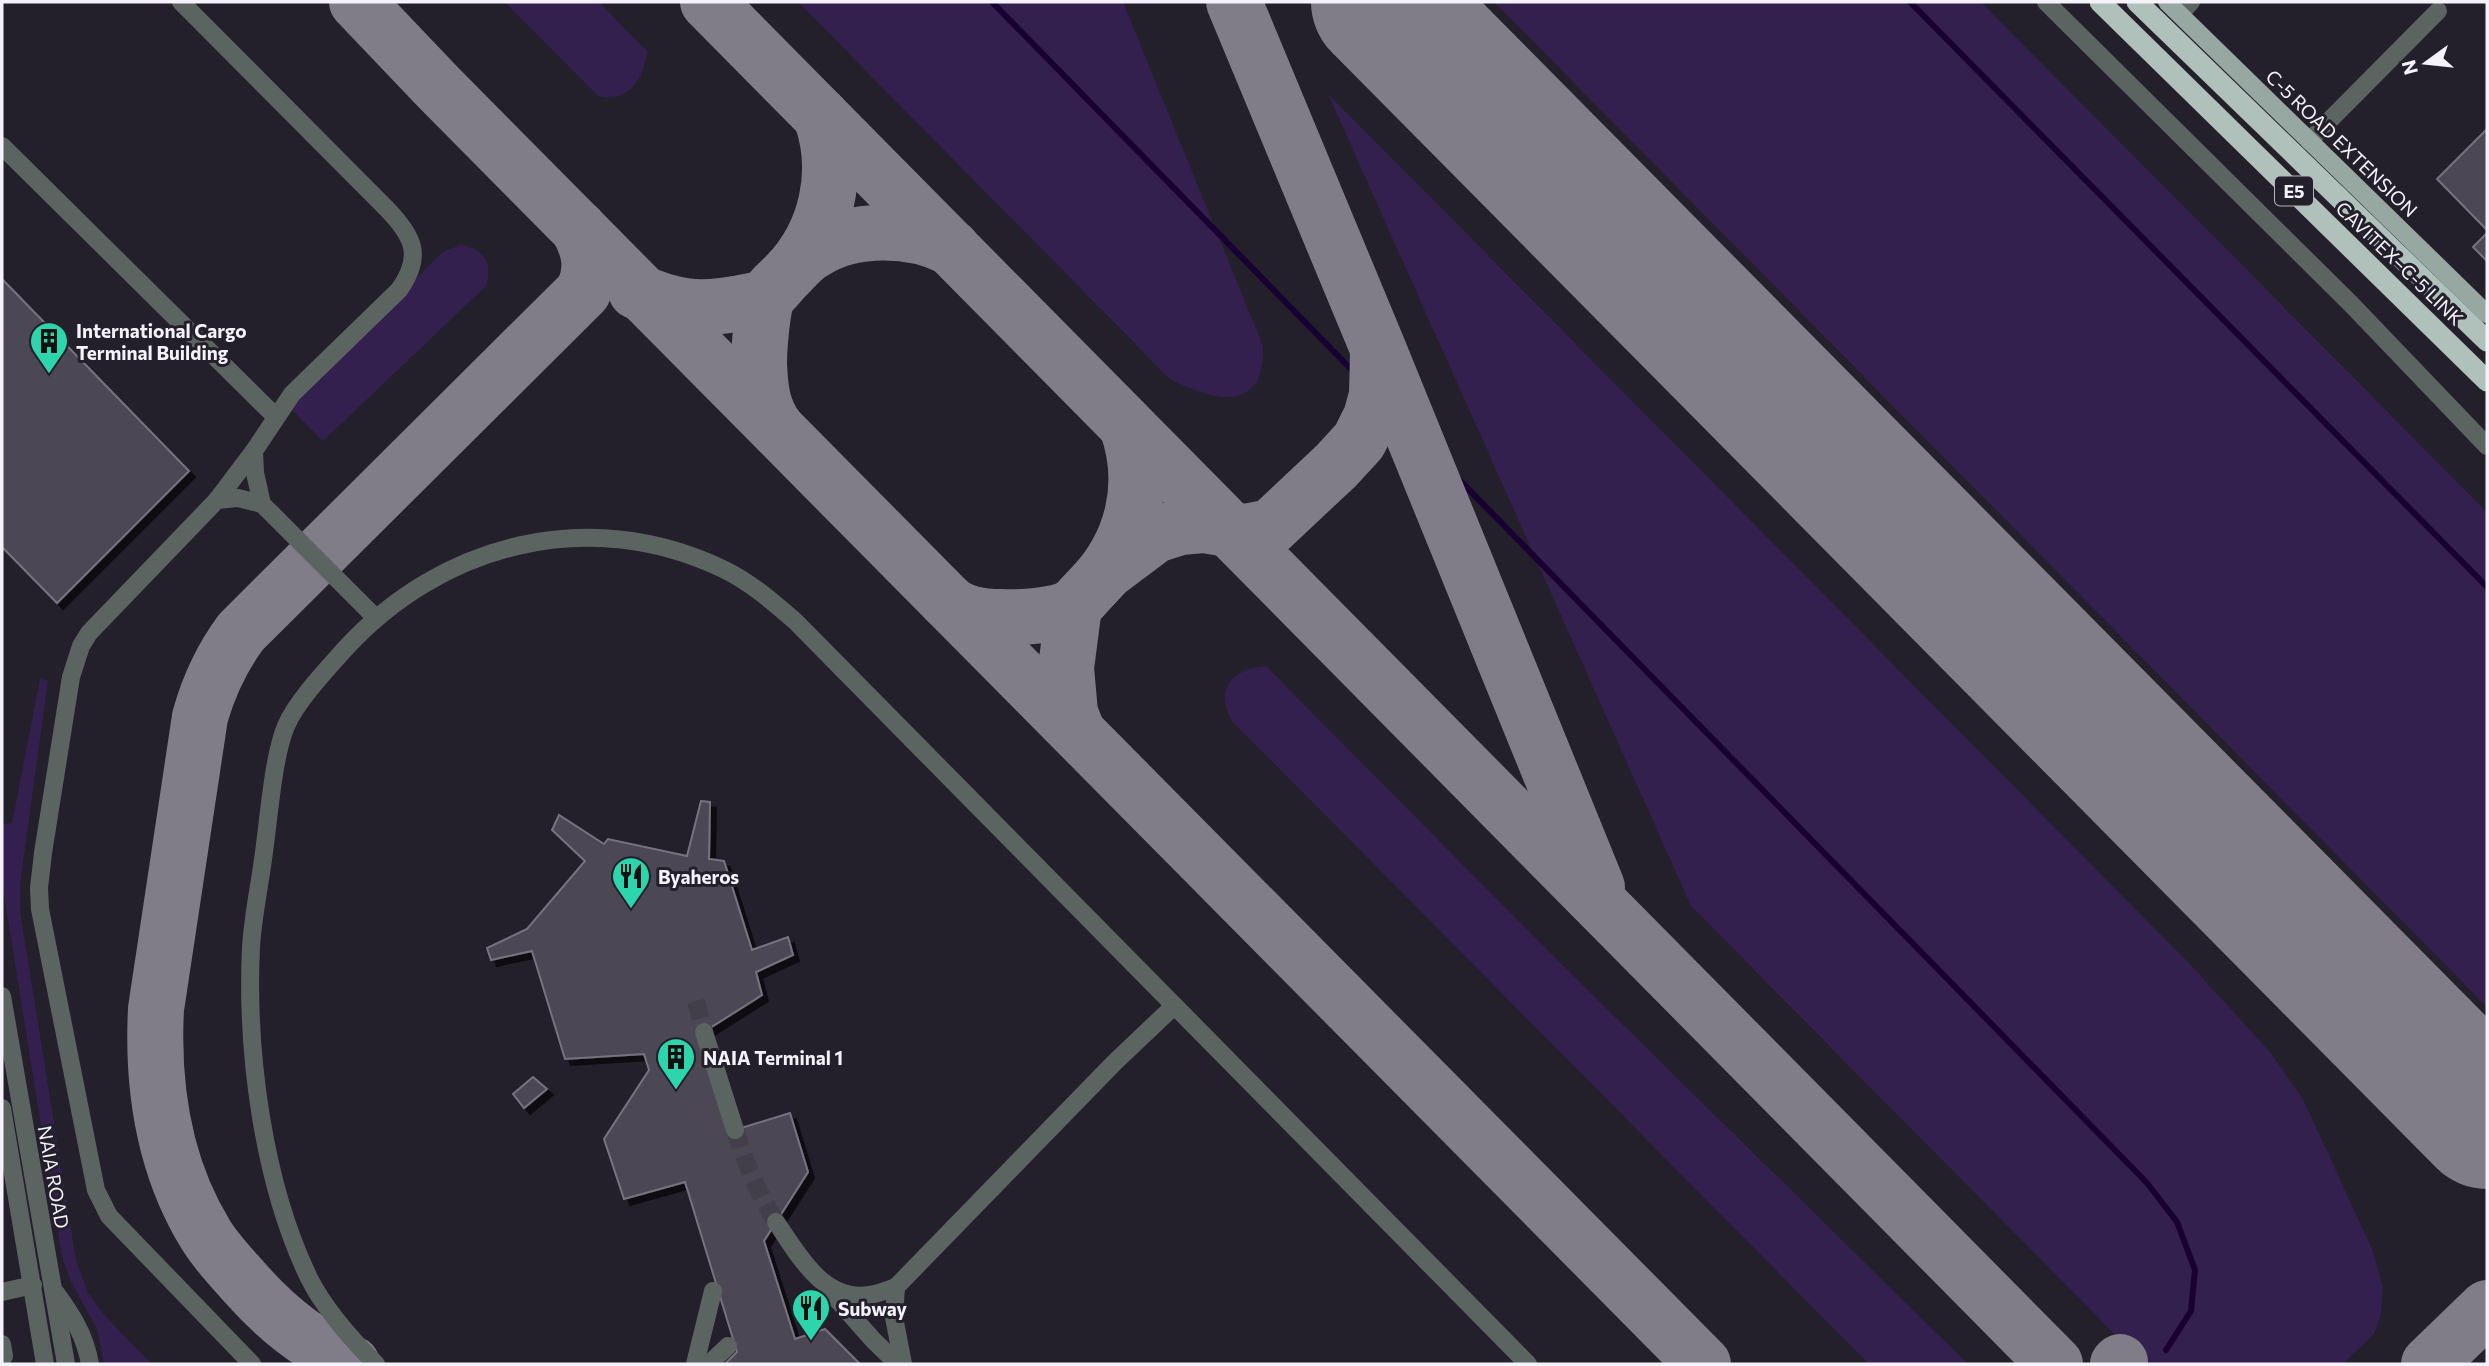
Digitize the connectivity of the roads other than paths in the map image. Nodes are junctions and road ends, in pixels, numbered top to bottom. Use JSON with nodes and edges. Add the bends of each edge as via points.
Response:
{"nodes":[{"id":1,"x":181,"y":2,"type":"edge"},
{"id":2,"x":2046,"y":2,"type":"edge"},
{"id":3,"x":2100,"y":2,"type":"edge"},
{"id":4,"x":2137,"y":2,"type":"edge"},
{"id":5,"x":2180,"y":6,"type":"edge"},
{"id":6,"x":2438,"y":11,"type":"dead end"},
{"id":7,"x":2309,"y":141,"type":"junction"},
{"id":8,"x":2,"y":146,"type":"edge"},
{"id":9,"x":2487,"y":314,"type":"edge"},
{"id":10,"x":2487,"y":341,"type":"edge"},
{"id":11,"x":2487,"y":381,"type":"edge"},
{"id":12,"x":276,"y":417,"type":"junction"},
{"id":13,"x":2487,"y":446,"type":"edge"},
{"id":14,"x":254,"y":451,"type":"junction"},
{"id":15,"x":217,"y":500,"type":"junction"},
{"id":16,"x":262,"y":504,"type":"junction"},
{"id":17,"x":376,"y":618,"type":"junction"},
{"id":18,"x":2,"y":996,"type":"edge"},
{"id":19,"x":1174,"y":1006,"type":"junction"},
{"id":20,"x":704,"y":1032,"type":"tunnel mouth"},
{"id":21,"x":2,"y":1108,"type":"edge"},
{"id":22,"x":735,"y":1130,"type":"tunnel mouth"},
{"id":23,"x":776,"y":1222,"type":"tunnel mouth"},
{"id":24,"x":33,"y":1284,"type":"junction"},
{"id":25,"x":824,"y":1285,"type":"junction"},
{"id":26,"x":896,"y":1287,"type":"junction"},
{"id":27,"x":52,"y":1288,"type":"junction"},
{"id":28,"x":713,"y":1291,"type":"dead end"},
{"id":29,"x":2,"y":1292,"type":"edge"},
{"id":30,"x":728,"y":1346,"type":"dead end"},
{"id":31,"x":45,"y":1364,"type":"edge"},
{"id":32,"x":66,"y":1364,"type":"edge"},
{"id":33,"x":90,"y":1364,"type":"edge"},
{"id":34,"x":252,"y":1364,"type":"edge"},
{"id":35,"x":376,"y":1364,"type":"edge"},
{"id":36,"x":695,"y":1364,"type":"edge"},
{"id":37,"x":709,"y":1364,"type":"edge"},
{"id":38,"x":901,"y":1364,"type":"edge"},
{"id":39,"x":1528,"y":1364,"type":"edge"}],
"edges":[{"from":1,"to":12,"type":"street","via":[[405,228],[412,242],[409,275],[398,290],[292,394]]},
{"from":2,"to":13,"type":"street","via":[[2351,304]]},
{"from":3,"to":11,"type":"highway","name":"CAVITEX–C-5 LINK","number":"E5"},
{"from":4,"to":10,"type":"highway","name":"CAVITEX–C-5 LINK","number":"E5"},
{"from":5,"to":7,"type":"main road","name":"C-5 ROAD EXTENSION"},
{"from":6,"to":7,"type":"street"},
{"from":7,"to":9,"type":"main road","name":"C-5 ROAD EXTENSION"},
{"from":8,"to":12,"type":"street"},
{"from":12,"to":14,"type":"street"},
{"from":14,"to":15,"type":"street"},
{"from":14,"to":16,"type":"street"},
{"from":15,"to":16,"type":"street","via":[[238,498]]},
{"from":15,"to":34,"type":"street","via":[[81,646],[71,677],[40,899],[47,953],[101,1204]]},
{"from":16,"to":17,"type":"street"},
{"from":17,"to":19,"type":"street","via":[[446,570],[541,541],[580,537],[636,542],[723,569],[758,589],[795,621]]},
{"from":17,"to":35,"type":"street","via":[[329,667],[285,728],[254,916],[249,1014],[262,1116],[288,1224],[310,1280]]},
{"from":18,"to":27,"type":"street","name":"NAIA ROAD"},
{"from":19,"to":26,"type":"street"},
{"from":19,"to":39,"type":"street"},
{"from":20,"to":22,"type":"street"},
{"from":21,"to":24,"type":"street","name":"NAIA ROAD"},
{"from":23,"to":25,"type":"street"},
{"from":24,"to":29,"type":"street"},
{"from":24,"to":31,"type":"street","name":"NAIA ROAD"},
{"from":25,"to":26,"type":"street","via":[[856,1295]]},
{"from":25,"to":38,"type":"street"},
{"from":26,"to":38,"type":"street","via":[[894,1317]]},
{"from":27,"to":32,"type":"street","name":"NAIA ROAD"},
{"from":27,"to":33,"type":"street","via":[[80,1329]]},
{"from":28,"to":36,"type":"street"},
{"from":30,"to":37,"type":"street"}]}
